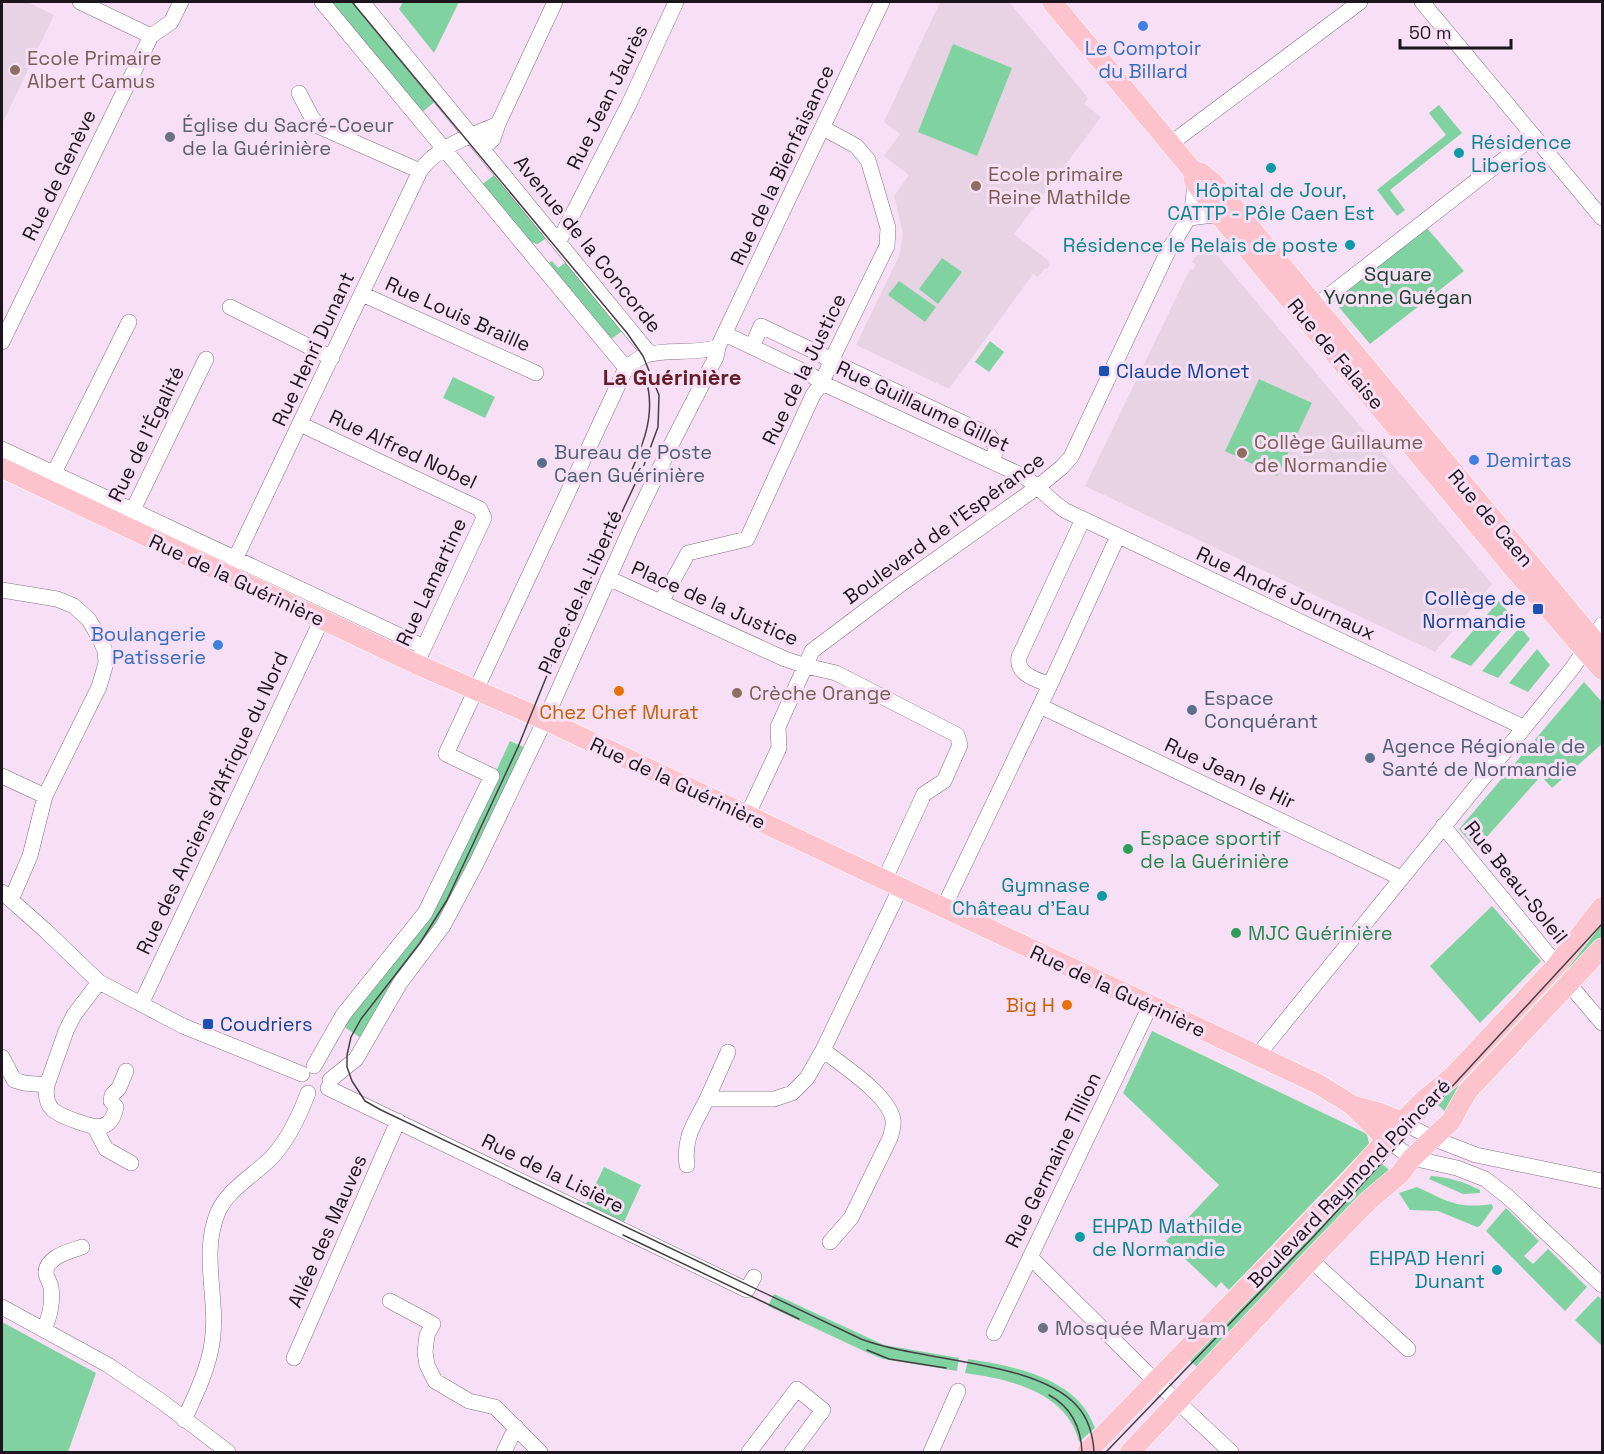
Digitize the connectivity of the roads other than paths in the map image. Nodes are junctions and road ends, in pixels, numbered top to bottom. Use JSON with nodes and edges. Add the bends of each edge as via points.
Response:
{"nodes":[{"id":1,"x":80,"y":2,"type":"edge"},
{"id":2,"x":181,"y":2,"type":"edge"},
{"id":3,"x":322,"y":2,"type":"edge"},
{"id":4,"x":362,"y":2,"type":"edge"},
{"id":5,"x":555,"y":2,"type":"edge"},
{"id":6,"x":676,"y":2,"type":"edge"},
{"id":7,"x":882,"y":2,"type":"edge"},
{"id":8,"x":1052,"y":2,"type":"edge"},
{"id":9,"x":1360,"y":2,"type":"edge"},
{"id":10,"x":1422,"y":2,"type":"edge"},
{"id":11,"x":152,"y":36,"type":"junction"},
{"id":12,"x":299,"y":93,"type":"dead end"},
{"id":13,"x":498,"y":124,"type":"junction"},
{"id":14,"x":823,"y":128,"type":"junction"},
{"id":15,"x":472,"y":135,"type":"junction"},
{"id":16,"x":1534,"y":136,"type":"junction"},
{"id":17,"x":1170,"y":144,"type":"junction"},
{"id":18,"x":483,"y":148,"type":"junction"},
{"id":19,"x":445,"y":149,"type":"junction"},
{"id":20,"x":420,"y":171,"type":"junction"},
{"id":21,"x":1194,"y":176,"type":"junction"},
{"id":22,"x":1226,"y":215,"type":"junction"},
{"id":23,"x":1189,"y":218,"type":"junction"},
{"id":24,"x":1602,"y":218,"type":"edge"},
{"id":25,"x":559,"y":241,"type":"junction"},
{"id":26,"x":362,"y":294,"type":"junction"},
{"id":27,"x":230,"y":307,"type":"dead end"},
{"id":28,"x":1314,"y":307,"type":"junction"},
{"id":29,"x":129,"y":322,"type":"dead end"},
{"id":30,"x":721,"y":341,"type":"junction"},
{"id":31,"x":2,"y":342,"type":"edge"},
{"id":32,"x":752,"y":346,"type":"junction"},
{"id":33,"x":692,"y":352,"type":"junction"},
{"id":34,"x":650,"y":354,"type":"junction"},
{"id":35,"x":332,"y":358,"type":"junction"},
{"id":36,"x":206,"y":359,"type":"dead end"},
{"id":37,"x":831,"y":361,"type":"junction"},
{"id":38,"x":626,"y":368,"type":"junction"},
{"id":39,"x":536,"y":373,"type":"dead end"},
{"id":40,"x":822,"y":383,"type":"junction"},
{"id":41,"x":701,"y":384,"type":"junction"},
{"id":42,"x":300,"y":424,"type":"junction"},
{"id":43,"x":2,"y":450,"type":"edge"},
{"id":44,"x":992,"y":461,"type":"junction"},
{"id":45,"x":2,"y":468,"type":"edge"},
{"id":46,"x":50,"y":482,"type":"junction"},
{"id":47,"x":1039,"y":486,"type":"junction"},
{"id":48,"x":484,"y":518,"type":"joint"},
{"id":49,"x":129,"y":519,"type":"junction"},
{"id":50,"x":1083,"y":519,"type":"junction"},
{"id":51,"x":1118,"y":536,"type":"junction"},
{"id":52,"x":232,"y":567,"type":"junction"},
{"id":53,"x":608,"y":578,"type":"junction"},
{"id":54,"x":2,"y":590,"type":"edge"},
{"id":55,"x":661,"y":602,"type":"junction"},
{"id":56,"x":322,"y":620,"type":"junction"},
{"id":57,"x":1594,"y":641,"type":"edge"},
{"id":58,"x":420,"y":656,"type":"junction"},
{"id":59,"x":806,"y":666,"type":"junction"},
{"id":60,"x":1602,"y":670,"type":"edge"},
{"id":61,"x":1050,"y":685,"type":"junction"},
{"id":62,"x":476,"y":690,"type":"junction"},
{"id":63,"x":1040,"y":706,"type":"junction"},
{"id":64,"x":545,"y":720,"type":"junction"},
{"id":65,"x":1523,"y":727,"type":"junction"},
{"id":66,"x":2,"y":776,"type":"edge"},
{"id":67,"x":45,"y":796,"type":"junction"},
{"id":68,"x":747,"y":816,"type":"junction"},
{"id":69,"x":1443,"y":826,"type":"junction"},
{"id":70,"x":1401,"y":878,"type":"junction"},
{"id":71,"x":892,"y":885,"type":"junction"},
{"id":72,"x":6,"y":896,"type":"edge"},
{"id":73,"x":1602,"y":907,"type":"edge"},
{"id":74,"x":943,"y":909,"type":"junction"},
{"id":75,"x":1602,"y":948,"type":"edge"},
{"id":76,"x":1557,"y":965,"type":"junction"},
{"id":77,"x":99,"y":982,"type":"junction"},
{"id":78,"x":1569,"y":984,"type":"junction"},
{"id":79,"x":141,"y":1004,"type":"junction"},
{"id":80,"x":1150,"y":1006,"type":"junction"},
{"id":81,"x":1602,"y":1023,"type":"edge"},
{"id":82,"x":824,"y":1050,"type":"junction"},
{"id":83,"x":728,"y":1052,"type":"dead end"},
{"id":84,"x":1257,"y":1056,"type":"junction"},
{"id":85,"x":2,"y":1057,"type":"edge"},
{"id":86,"x":308,"y":1070,"type":"junction"},
{"id":87,"x":126,"y":1071,"type":"dead end"},
{"id":88,"x":329,"y":1084,"type":"junction"},
{"id":89,"x":46,"y":1085,"type":"junction"},
{"id":90,"x":308,"y":1093,"type":"junction"},
{"id":91,"x":707,"y":1099,"type":"junction"},
{"id":92,"x":1352,"y":1105,"type":"junction"},
{"id":93,"x":398,"y":1121,"type":"junction"},
{"id":94,"x":1402,"y":1122,"type":"junction"},
{"id":95,"x":94,"y":1128,"type":"junction"},
{"id":96,"x":1432,"y":1138,"type":"junction"},
{"id":97,"x":1386,"y":1139,"type":"junction"},
{"id":98,"x":1412,"y":1158,"type":"junction"},
{"id":99,"x":1509,"y":1162,"type":"junction"},
{"id":100,"x":130,"y":1163,"type":"dead end"},
{"id":101,"x":687,"y":1165,"type":"dead end"},
{"id":102,"x":1602,"y":1181,"type":"edge"},
{"id":103,"x":1499,"y":1189,"type":"junction"},
{"id":104,"x":830,"y":1242,"type":"dead end"},
{"id":105,"x":82,"y":1247,"type":"dead end"},
{"id":106,"x":1030,"y":1257,"type":"junction"},
{"id":107,"x":1311,"y":1260,"type":"junction"},
{"id":108,"x":754,"y":1276,"type":"dead end"},
{"id":109,"x":1602,"y":1285,"type":"edge"},
{"id":110,"x":390,"y":1300,"type":"dead end"},
{"id":111,"x":2,"y":1307,"type":"edge"},
{"id":112,"x":44,"y":1329,"type":"junction"},
{"id":113,"x":994,"y":1333,"type":"dead end"},
{"id":114,"x":1408,"y":1349,"type":"dead end"},
{"id":115,"x":294,"y":1358,"type":"dead end"},
{"id":116,"x":1156,"y":1382,"type":"junction"},
{"id":117,"x":958,"y":1391,"type":"dead end"},
{"id":118,"x":1179,"y":1402,"type":"junction"},
{"id":119,"x":184,"y":1420,"type":"junction"},
{"id":120,"x":516,"y":1427,"type":"junction"},
{"id":121,"x":755,"y":1450,"type":"edge"},
{"id":122,"x":228,"y":1452,"type":"edge"},
{"id":123,"x":504,"y":1452,"type":"edge"},
{"id":124,"x":540,"y":1452,"type":"edge"},
{"id":125,"x":792,"y":1452,"type":"edge"},
{"id":126,"x":931,"y":1452,"type":"edge"},
{"id":127,"x":1087,"y":1452,"type":"edge"},
{"id":128,"x":1130,"y":1452,"type":"edge"},
{"id":129,"x":1231,"y":1452,"type":"edge"}],
"edges":[{"from":1,"to":11,"type":"street"},
{"from":2,"to":11,"type":"street","name":"Rue de Genève","via":[[171,22]]},
{"from":3,"to":19,"type":"street"},
{"from":4,"to":15,"type":"street","name":"Avenue de la Concorde"},
{"from":5,"to":13,"type":"street"},
{"from":6,"to":25,"type":"street","name":"Rue Jean Jaurès"},
{"from":7,"to":14,"type":"street","name":"Rue de la Bienfaisance"},
{"from":8,"to":17,"type":"main road","name":"Rue de Falaise"},
{"from":9,"to":17,"type":"street"},
{"from":10,"to":16,"type":"street"},
{"from":11,"to":31,"type":"street","name":"Rue de Genève"},
{"from":12,"to":20,"type":"street","via":[[320,127]]},
{"from":13,"to":15,"type":"street"},
{"from":13,"to":18,"type":"street"},
{"from":14,"to":30,"type":"street","name":"Rue de la Bienfaisance"},
{"from":14,"to":37,"type":"street","name":"Rue de la Justice","via":[[856,146],[868,160],[889,237]]},
{"from":15,"to":18,"type":"street","name":"Avenue de la Concorde"},
{"from":15,"to":19,"type":"street"},
{"from":16,"to":24,"type":"street"},
{"from":16,"to":28,"type":"street"},
{"from":17,"to":21,"type":"main road","name":"Rue de Falaise"},
{"from":18,"to":25,"type":"street","name":"Avenue de la Concorde"},
{"from":19,"to":20,"type":"street","name":"Rue Henri Dunant"},
{"from":19,"to":38,"type":"street"},
{"from":20,"to":26,"type":"street","name":"Rue Henri Dunant"},
{"from":21,"to":22,"type":"main road","name":"Rue de Falaise"},
{"from":21,"to":22,"type":"main road","name":"Rue de Falaise","via":[[1201,173],[1213,183]]},
{"from":21,"to":23,"type":"street","name":"Boulevard de l'Espérance","via":[[1195,195]]},
{"from":22,"to":23,"type":"street"},
{"from":22,"to":28,"type":"main road","name":"Rue de Caen"},
{"from":22,"to":57,"type":"main road","name":"Rue de Falaise","via":[[1522,578]]},
{"from":23,"to":47,"type":"street","name":"Boulevard de l'Espérance","via":[[1169,249],[1074,453]]},
{"from":25,"to":34,"type":"street","name":"Avenue de la Concorde"},
{"from":26,"to":35,"type":"street","name":"Rue Henri Dunant"},
{"from":26,"to":39,"type":"street","name":"Rue Louis Braille"},
{"from":27,"to":35,"type":"street"},
{"from":28,"to":57,"type":"main road","name":"Rue de Caen"},
{"from":29,"to":46,"type":"street"},
{"from":30,"to":32,"type":"street","name":"Rue Guillaume Gillet"},
{"from":30,"to":33,"type":"street","name":"Avenue de la Concorde"},
{"from":30,"to":41,"type":"street","name":"Place de la Liberté"},
{"from":32,"to":37,"type":"street","via":[[761,326]]},
{"from":32,"to":40,"type":"street","name":"Rue Guillaume Gillet"},
{"from":33,"to":34,"type":"street","name":"Avenue de la Concorde"},
{"from":33,"to":41,"type":"street","via":[[701,369]]},
{"from":34,"to":38,"type":"street"},
{"from":35,"to":42,"type":"street","name":"Rue Henri Dunant"},
{"from":36,"to":49,"type":"street","name":"Rue de l'Égalité"},
{"from":37,"to":40,"type":"street","name":"Rue de la Justice"},
{"from":37,"to":44,"type":"street","via":[[989,435],[996,447]]},
{"from":38,"to":62,"type":"street"},
{"from":40,"to":44,"type":"street","name":"Rue Guillaume Gillet"},
{"from":40,"to":55,"type":"street","name":"Rue de la Justice","via":[[747,539],[688,553]]},
{"from":41,"to":53,"type":"street","name":"Place de la Liberté"},
{"from":42,"to":48,"type":"street","name":"Rue Alfred Nobel","via":[[480,509]]},
{"from":42,"to":52,"type":"street","name":"Rue Henri Dunant"},
{"from":43,"to":46,"type":"street"},
{"from":44,"to":47,"type":"street","name":"Rue Guillaume Gillet"},
{"from":45,"to":46,"type":"main road","name":"Rue de la Guérinière"},
{"from":46,"to":49,"type":"main road","name":"Rue de la Guérinière"},
{"from":47,"to":50,"type":"street","name":"Rue André Journaux","via":[[1056,505]]},
{"from":47,"to":59,"type":"street","name":"Boulevard de l'Espérance","via":[[812,651]]},
{"from":48,"to":58,"type":"street","name":"Rue Lamartine"},
{"from":49,"to":52,"type":"main road","name":"Rue de la Guérinière"},
{"from":50,"to":51,"type":"street","name":"Rue André Journaux"},
{"from":50,"to":61,"type":"street","via":[[1018,661],[1022,672]]},
{"from":51,"to":61,"type":"street"},
{"from":51,"to":65,"type":"street","name":"Rue André Journaux"},
{"from":52,"to":56,"type":"main road","name":"Rue de la Guérinière"},
{"from":52,"to":58,"type":"street"},
{"from":53,"to":55,"type":"street","name":"Place de la Justice"},
{"from":53,"to":64,"type":"street","name":"Place de la Liberté"},
{"from":54,"to":67,"type":"street","via":[[57,599],[74,606],[89,620],[105,651],[104,676]]},
{"from":55,"to":59,"type":"street","name":"Place de la Justice"},
{"from":56,"to":58,"type":"main road","name":"Rue de la Guérinière"},
{"from":56,"to":79,"type":"street","name":"Rue des Anciens d'Afrique du Nord"},
{"from":57,"to":60,"type":"main road","name":"Rue de Falaise"},
{"from":57,"to":65,"type":"street"},
{"from":58,"to":62,"type":"main road","name":"Rue de la Guérinière"},
{"from":59,"to":68,"type":"street","name":"Place de la Justice","via":[[778,727],[778,748]]},
{"from":59,"to":71,"type":"street","name":"Place de la Justice","via":[[836,673],[959,738],[960,745],[944,781],[924,794]]},
{"from":61,"to":63,"type":"street"},
{"from":62,"to":64,"type":"main road","name":"Rue de la Guérinière"},
{"from":62,"to":86,"type":"street","via":[[446,754],[492,776],[425,914],[343,1015]]},
{"from":63,"to":70,"type":"street","name":"Rue Jean le Hir"},
{"from":63,"to":74,"type":"street"},
{"from":64,"to":68,"type":"main road","name":"Rue de la Guérinière"},
{"from":64,"to":88,"type":"street","name":"Place de la Liberté","via":[[443,927],[400,983],[356,1059]]},
{"from":65,"to":69,"type":"street"},
{"from":66,"to":67,"type":"street"},
{"from":67,"to":72,"type":"street","via":[[30,855]]},
{"from":68,"to":71,"type":"main road","name":"Rue de la Guérinière"},
{"from":69,"to":70,"type":"street"},
{"from":69,"to":76,"type":"street","name":"Rue Beau-Soleil"},
{"from":70,"to":84,"type":"street"},
{"from":71,"to":74,"type":"main road","name":"Rue de la Guérinière"},
{"from":71,"to":82,"type":"street"},
{"from":72,"to":77,"type":"street"},
{"from":73,"to":76,"type":"main road","name":"Boulevard Raymond Poincaré"},
{"from":74,"to":80,"type":"main road","name":"Rue de la Guérinière"},
{"from":75,"to":78,"type":"main road","name":"Boulevard Raymond Poincaré"},
{"from":76,"to":94,"type":"main road","name":"Boulevard Raymond Poincaré","via":[[1452,1077]]},
{"from":77,"to":79,"type":"street"},
{"from":77,"to":89,"type":"street","via":[[74,1015]]},
{"from":78,"to":81,"type":"street"},
{"from":78,"to":96,"type":"main road","name":"Boulevard Raymond Poincaré","via":[[1467,1092],[1451,1121]]},
{"from":79,"to":86,"type":"street","via":[[183,1026]]},
{"from":80,"to":84,"type":"main road","name":"Rue de la Guérinière"},
{"from":80,"to":106,"type":"street","name":"Rue Germaine Tillion"},
{"from":82,"to":91,"type":"street","via":[[807,1078],[792,1093],[774,1099]]},
{"from":82,"to":104,"type":"street","via":[[876,1093],[893,1119],[890,1138],[851,1218]]},
{"from":83,"to":91,"type":"street"},
{"from":84,"to":92,"type":"main road","name":"Rue de la Guérinière","via":[[1318,1084]]},
{"from":85,"to":89,"type":"street","via":[[14,1080]]},
{"from":86,"to":88,"type":"street","via":[[325,1070]]},
{"from":86,"to":90,"type":"street","via":[[301,1086]]},
{"from":87,"to":95,"type":"street","via":[[112,1095],[114,1117],[108,1124]]},
{"from":88,"to":90,"type":"street","via":[[318,1095]]},
{"from":88,"to":93,"type":"street","name":"Rue de la Lisière"},
{"from":89,"to":95,"type":"street","via":[[48,1103],[56,1114]]},
{"from":90,"to":119,"type":"street","via":[[276,1152],[225,1200],[218,1212],[211,1239],[213,1342]]},
{"from":91,"to":101,"type":"street","via":[[690,1132],[685,1149]]},
{"from":92,"to":94,"type":"main road","name":"Rue de la Guérinière"},
{"from":92,"to":97,"type":"main road","name":"Rue de la Guérinière"},
{"from":93,"to":108,"type":"street","name":"Rue de la Lisière","via":[[747,1290]]},
{"from":93,"to":115,"type":"street","name":"Allée des Mauves"},
{"from":94,"to":96,"type":"street"},
{"from":94,"to":97,"type":"main road","name":"Boulevard Raymond Poincaré"},
{"from":95,"to":100,"type":"street","via":[[106,1149]]},
{"from":96,"to":98,"type":"main road","name":"Boulevard Raymond Poincaré"},
{"from":96,"to":99,"type":"street","via":[[1476,1155]]},
{"from":97,"to":98,"type":"street"},
{"from":97,"to":116,"type":"main road","name":"Boulevard Raymond Poincaré"},
{"from":98,"to":103,"type":"street","via":[[1473,1173]]},
{"from":98,"to":107,"type":"main road","name":"Boulevard Raymond Poincaré"},
{"from":99,"to":102,"type":"street"},
{"from":99,"to":103,"type":"street","via":[[1493,1170]]},
{"from":103,"to":109,"type":"street"},
{"from":105,"to":112,"type":"street","via":[[49,1265],[46,1274],[51,1286],[51,1310]]},
{"from":106,"to":113,"type":"street","name":"Rue Germaine Tillion"},
{"from":106,"to":116,"type":"street"},
{"from":107,"to":114,"type":"street"},
{"from":107,"to":118,"type":"main road","name":"Boulevard Raymond Poincaré"},
{"from":110,"to":120,"type":"street","via":[[433,1324],[425,1352],[435,1381],[470,1401],[495,1407]]},
{"from":111,"to":112,"type":"street"},
{"from":112,"to":119,"type":"street","via":[[108,1365]]},
{"from":116,"to":118,"type":"street"},
{"from":116,"to":127,"type":"main road","name":"Boulevard Raymond Poincaré"},
{"from":117,"to":126,"type":"street"},
{"from":118,"to":128,"type":"main road","name":"Boulevard Raymond Poincaré"},
{"from":118,"to":129,"type":"street"},
{"from":119,"to":122,"type":"street"},
{"from":120,"to":123,"type":"street"},
{"from":120,"to":124,"type":"street"},
{"from":121,"to":125,"type":"street","via":[[797,1389],[823,1410]]}]}
